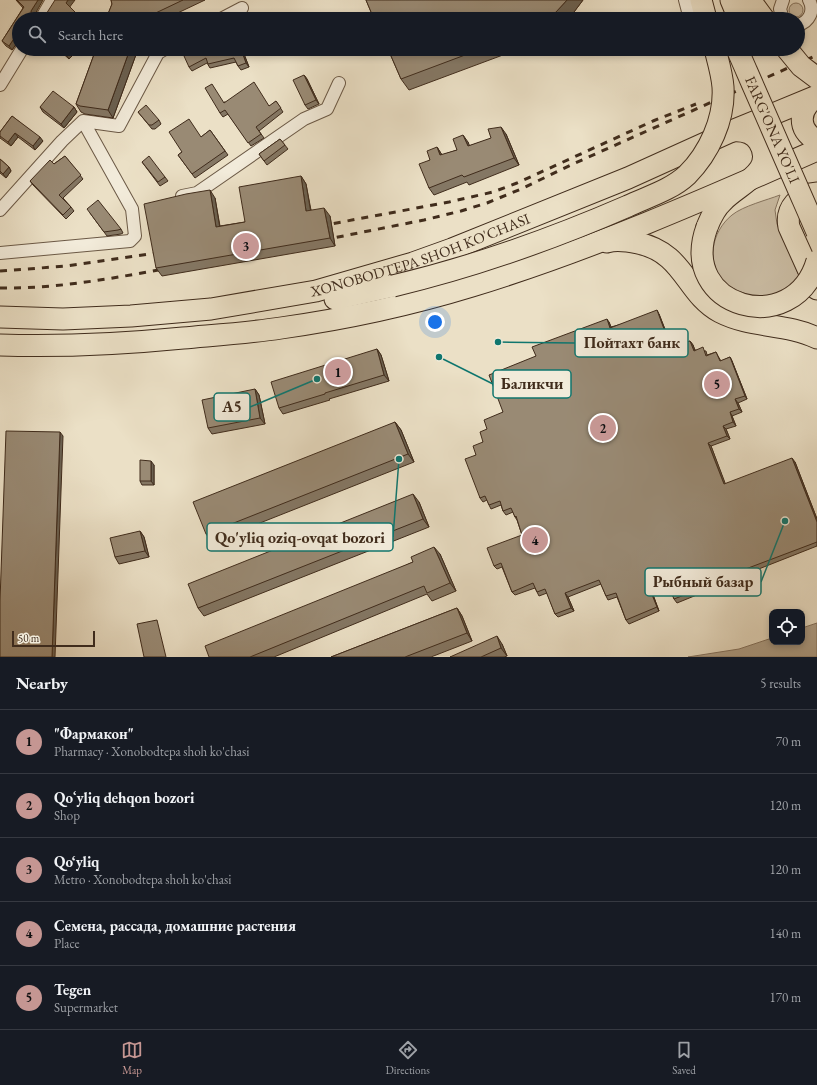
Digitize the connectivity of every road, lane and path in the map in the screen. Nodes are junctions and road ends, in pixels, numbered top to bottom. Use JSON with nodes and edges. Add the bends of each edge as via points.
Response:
{"nodes":[{"id":1,"x":52,"y":0,"type":"edge"},
{"id":2,"x":685,"y":0,"type":"edge"},
{"id":3,"x":701,"y":0,"type":"edge"},
{"id":4,"x":716,"y":0,"type":"edge"},
{"id":5,"x":731,"y":0,"type":"edge"},
{"id":6,"x":750,"y":0,"type":"edge"},
{"id":7,"x":783,"y":0,"type":"edge"},
{"id":8,"x":808,"y":0,"type":"edge"},
{"id":9,"x":242,"y":8,"type":"dead end"},
{"id":10,"x":45,"y":12,"type":"edge"},
{"id":11,"x":234,"y":12,"type":"edge"},
{"id":12,"x":688,"y":12,"type":"edge"},
{"id":13,"x":704,"y":12,"type":"edge"},
{"id":14,"x":721,"y":12,"type":"edge"},
{"id":15,"x":736,"y":12,"type":"edge"},
{"id":16,"x":766,"y":12,"type":"edge"},
{"id":17,"x":778,"y":12,"type":"edge"},
{"id":18,"x":817,"y":17,"type":"edge"},
{"id":19,"x":805,"y":20,"type":"edge"},
{"id":20,"x":805,"y":22,"type":"edge"},
{"id":21,"x":18,"y":56,"type":"edge"},
{"id":22,"x":156,"y":56,"type":"edge"},
{"id":23,"x":717,"y":56,"type":"edge"},
{"id":24,"x":740,"y":56,"type":"edge"},
{"id":25,"x":756,"y":56,"type":"edge"},
{"id":26,"x":793,"y":56,"type":"edge"},
{"id":27,"x":338,"y":83,"type":"dead end"},
{"id":28,"x":0,"y":85,"type":"edge"},
{"id":29,"x":817,"y":90,"type":"edge"},
{"id":30,"x":83,"y":121,"type":"junction"},
{"id":31,"x":732,"y":131,"type":"junction"},
{"id":32,"x":817,"y":141,"type":"edge"},
{"id":33,"x":817,"y":150,"type":"edge"},
{"id":34,"x":751,"y":179,"type":"junction"},
{"id":35,"x":817,"y":193,"type":"edge"},
{"id":36,"x":817,"y":196,"type":"edge"},
{"id":37,"x":168,"y":200,"type":"edge"},
{"id":38,"x":147,"y":205,"type":"edge"},
{"id":39,"x":132,"y":209,"type":"junction"},
{"id":40,"x":0,"y":210,"type":"edge"},
{"id":41,"x":816,"y":232,"type":"edge"},
{"id":42,"x":585,"y":248,"type":"junction"},
{"id":43,"x":0,"y":253,"type":"edge"},
{"id":44,"x":817,"y":261,"type":"edge"},
{"id":45,"x":817,"y":289,"type":"edge"},
{"id":46,"x":211,"y":308,"type":"junction"},
{"id":47,"x":0,"y":317,"type":"edge"},
{"id":48,"x":817,"y":338,"type":"edge"},
{"id":49,"x":0,"y":345,"type":"edge"}],
"edges":[{"from":1,"to":10,"type":"street"},
{"from":2,"to":12,"type":"street"},
{"from":3,"to":13,"type":"highway"},
{"from":4,"to":14,"type":"highway"},
{"from":5,"to":15,"type":"highway"},
{"from":6,"to":16,"type":"highway"},
{"from":7,"to":17,"type":"street"},
{"from":8,"to":19,"type":"street","via":[[812,9]]},
{"from":9,"to":11,"type":"street"},
{"from":18,"to":20,"type":"street"},
{"from":21,"to":28,"type":"street"},
{"from":22,"to":30,"type":"street","via":[[119,126]]},
{"from":23,"to":46,"type":"highway","bridge":true,"via":[[723,89],[720,115],[713,136],[702,156],[687,174],[657,193],[546,239],[455,270],[393,286],[323,302]]},
{"from":24,"to":41,"type":"highway","name":"FARG'ONA YO'LI","bridge":true},
{"from":25,"to":36,"type":"highway","name":"FARG'ONA YO'LI"},
{"from":26,"to":29,"type":"highway","bridge":true},
{"from":27,"to":37,"type":"street","via":[[327,108],[304,119],[197,193]]},
{"from":29,"to":31,"type":"highway","name":"XONOBODTEPA SHOH KO'CHASI"},
{"from":29,"to":32,"type":"highway","via":[[808,102],[802,119],[809,136]]},
{"from":30,"to":39,"type":"street"},
{"from":30,"to":40,"type":"street"},
{"from":31,"to":34,"type":"highway","via":[[750,133],[762,147],[762,165]]},
{"from":31,"to":46,"type":"highway","name":"XONOBODTEPA SHOH KO'CHASI","via":[[628,178],[413,263],[316,291]]},
{"from":33,"to":34,"type":"highway","name":"XONOBODTEPA SHOH KO'CHASI"},
{"from":34,"to":42,"type":"highway","name":"XONOBODTEPA SHOH KO'CHASI"},
{"from":34,"to":44,"type":"highway","bridge":true,"via":[[722,201],[707,227],[701,256],[708,278],[729,299],[744,305],[773,305],[792,297],[808,281]]},
{"from":35,"to":45,"type":"highway","via":[[807,194],[798,200],[788,217],[789,226]]},
{"from":38,"to":39,"type":"street"},
{"from":39,"to":43,"type":"street","via":[[135,236],[130,241]]},
{"from":42,"to":48,"type":"highway","via":[[616,240],[649,246],[672,260],[702,297],[718,311],[742,321],[798,330]]},
{"from":42,"to":49,"type":"highway","name":"XONOBODTEPA SHOH KO'CHASI","via":[[470,286],[384,308],[281,328],[113,344],[46,347]]},
{"from":46,"to":47,"type":"highway","name":"XONOBODTEPA SHOH KO'CHASI","via":[[88,318]]}]}
